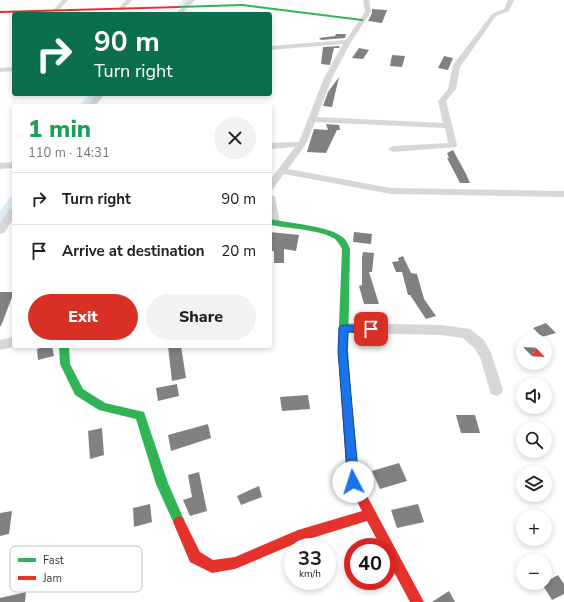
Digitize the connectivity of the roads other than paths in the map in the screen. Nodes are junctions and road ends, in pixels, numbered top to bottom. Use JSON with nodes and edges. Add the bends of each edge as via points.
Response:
{"nodes":[{"id":1,"x":65,"y":0,"type":"edge"},
{"id":2,"x":129,"y":0,"type":"edge"},
{"id":3,"x":192,"y":0,"type":"edge"},
{"id":4,"x":366,"y":0,"type":"edge"},
{"id":5,"x":511,"y":0,"type":"edge"},
{"id":6,"x":184,"y":7,"type":"junction"},
{"id":7,"x":121,"y":9,"type":"junction"},
{"id":8,"x":56,"y":10,"type":"junction"},
{"id":9,"x":0,"y":12,"type":"edge"},
{"id":10,"x":180,"y":12,"type":"edge"},
{"id":11,"x":362,"y":20,"type":"junction"},
{"id":12,"x":348,"y":42,"type":"junction"},
{"id":13,"x":272,"y":48,"type":"edge"},
{"id":14,"x":12,"y":69,"type":"edge"},
{"id":15,"x":0,"y":70,"type":"edge"},
{"id":16,"x":99,"y":96,"type":"edge"},
{"id":17,"x":92,"y":104,"type":"edge"},
{"id":18,"x":313,"y":119,"type":"junction"},
{"id":19,"x":448,"y":126,"type":"junction"},
{"id":20,"x":302,"y":144,"type":"junction"},
{"id":21,"x":272,"y":146,"type":"edge"},
{"id":22,"x":393,"y":149,"type":"dead end"},
{"id":23,"x":12,"y":165,"type":"edge"},
{"id":24,"x":0,"y":166,"type":"edge"},
{"id":25,"x":282,"y":171,"type":"junction"},
{"id":26,"x":272,"y":184,"type":"edge"},
{"id":27,"x":564,"y":194,"type":"edge"},
{"id":28,"x":12,"y":213,"type":"edge"},
{"id":29,"x":272,"y":223,"type":"edge"},
{"id":30,"x":0,"y":230,"type":"edge"},
{"id":31,"x":344,"y":328,"type":"junction"},
{"id":32,"x":12,"y":342,"type":"edge"},
{"id":33,"x":0,"y":345,"type":"edge"},
{"id":34,"x":64,"y":348,"type":"edge"},
{"id":35,"x":496,"y":390,"type":"dead end"},
{"id":36,"x":371,"y":514,"type":"junction"},
{"id":37,"x":417,"y":602,"type":"edge"}],
"edges":[{"from":1,"to":8,"type":"street"},
{"from":2,"to":7,"type":"street"},
{"from":3,"to":6,"type":"street"},
{"from":4,"to":11,"type":"street","via":[[368,12]]},
{"from":5,"to":19,"type":"street","via":[[507,10],[494,14],[456,67],[452,89],[442,101]]},
{"from":6,"to":7,"type":"street"},
{"from":6,"to":10,"type":"street"},
{"from":6,"to":11,"type":"street","via":[[242,5]]},
{"from":7,"to":8,"type":"street"},
{"from":8,"to":9,"type":"street"},
{"from":11,"to":12,"type":"street"},
{"from":12,"to":13,"type":"street"},
{"from":12,"to":18,"type":"street","via":[[328,78]]},
{"from":14,"to":15,"type":"street"},
{"from":16,"to":17,"type":"street"},
{"from":18,"to":19,"type":"street"},
{"from":18,"to":20,"type":"street"},
{"from":19,"to":22,"type":"street","via":[[453,145]]},
{"from":20,"to":21,"type":"street"},
{"from":20,"to":25,"type":"street"},
{"from":23,"to":24,"type":"street"},
{"from":25,"to":26,"type":"street"},
{"from":25,"to":27,"type":"street","via":[[391,191]]},
{"from":28,"to":30,"type":"street"},
{"from":29,"to":31,"type":"street","via":[[335,234],[342,239],[346,249]]},
{"from":31,"to":35,"type":"street","via":[[466,333],[479,344],[486,357]]},
{"from":31,"to":36,"type":"street","via":[[342,351],[353,482]]},
{"from":32,"to":33,"type":"street"},
{"from":34,"to":36,"type":"street","via":[[65,364],[79,392],[103,407],[140,415],[162,484],[195,557],[212,567],[235,563],[298,536]]},
{"from":36,"to":37,"type":"street"}]}
